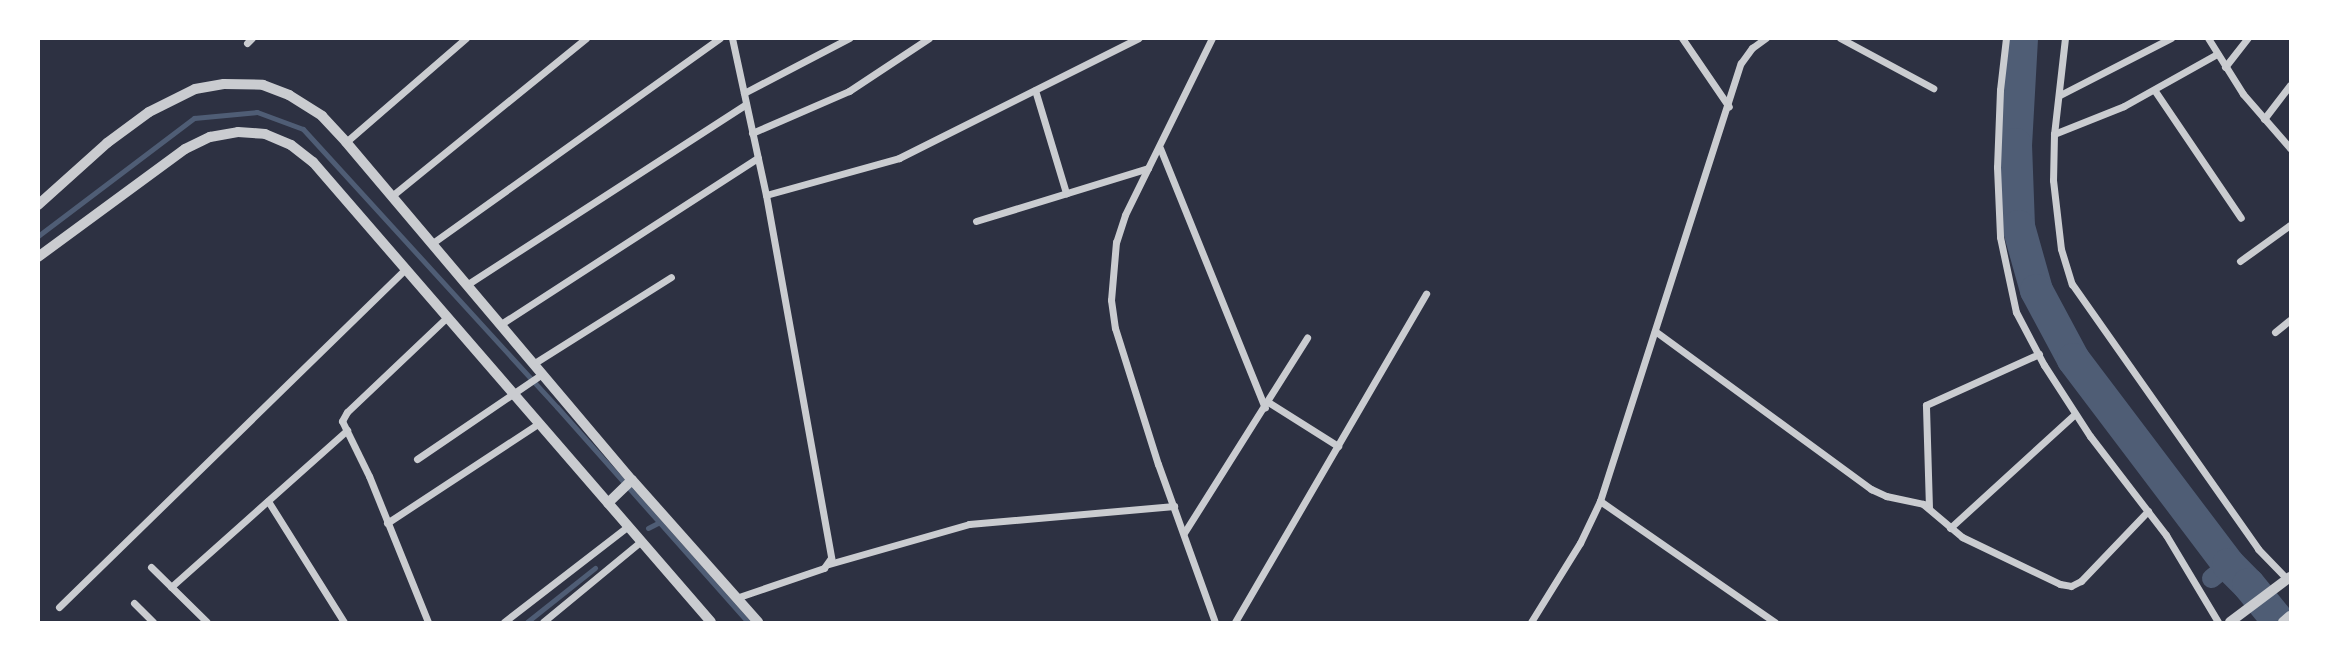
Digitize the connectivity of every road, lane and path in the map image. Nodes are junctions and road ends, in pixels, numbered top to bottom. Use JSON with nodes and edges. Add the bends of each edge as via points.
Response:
{"nodes":[{"id":1,"x":466,"y":38,"type":"edge"},
{"id":2,"x":586,"y":38,"type":"edge"},
{"id":3,"x":720,"y":38,"type":"edge"},
{"id":4,"x":732,"y":38,"type":"edge"},
{"id":5,"x":849,"y":38,"type":"edge"},
{"id":6,"x":929,"y":38,"type":"edge"},
{"id":7,"x":1139,"y":38,"type":"edge"},
{"id":8,"x":1212,"y":38,"type":"edge"},
{"id":9,"x":1682,"y":38,"type":"edge"},
{"id":10,"x":1766,"y":38,"type":"edge"},
{"id":11,"x":1840,"y":38,"type":"edge"},
{"id":12,"x":2006,"y":38,"type":"edge"},
{"id":13,"x":2065,"y":38,"type":"edge"},
{"id":14,"x":2171,"y":38,"type":"edge"},
{"id":15,"x":2208,"y":38,"type":"edge"},
{"id":16,"x":2248,"y":38,"type":"edge"},
{"id":17,"x":2217,"y":54,"type":"junction"},
{"id":18,"x":2225,"y":68,"type":"junction"},
{"id":19,"x":2291,"y":85,"type":"edge"},
{"id":20,"x":1933,"y":88,"type":"dead end"},
{"id":21,"x":1035,"y":90,"type":"junction"},
{"id":22,"x":2155,"y":91,"type":"junction"},
{"id":23,"x":744,"y":93,"type":"junction"},
{"id":24,"x":2060,"y":95,"type":"junction"},
{"id":25,"x":746,"y":104,"type":"junction"},
{"id":26,"x":1729,"y":107,"type":"junction"},
{"id":27,"x":2264,"y":120,"type":"junction"},
{"id":28,"x":752,"y":133,"type":"junction"},
{"id":29,"x":2054,"y":134,"type":"junction"},
{"id":30,"x":346,"y":142,"type":"junction"},
{"id":31,"x":1160,"y":148,"type":"junction"},
{"id":32,"x":2291,"y":148,"type":"edge"},
{"id":33,"x":758,"y":158,"type":"junction"},
{"id":34,"x":1148,"y":168,"type":"junction"},
{"id":35,"x":1066,"y":193,"type":"junction"},
{"id":36,"x":393,"y":195,"type":"junction"},
{"id":37,"x":766,"y":195,"type":"junction"},
{"id":38,"x":38,"y":205,"type":"edge"},
{"id":39,"x":2241,"y":218,"type":"dead end"},
{"id":40,"x":976,"y":221,"type":"dead end"},
{"id":41,"x":2291,"y":225,"type":"edge"},
{"id":42,"x":434,"y":242,"type":"junction"},
{"id":43,"x":38,"y":257,"type":"edge"},
{"id":44,"x":2240,"y":261,"type":"dead end"},
{"id":45,"x":405,"y":269,"type":"junction"},
{"id":46,"x":671,"y":277,"type":"dead end"},
{"id":47,"x":468,"y":284,"type":"junction"},
{"id":48,"x":1426,"y":294,"type":"dead end"},
{"id":49,"x":446,"y":318,"type":"junction"},
{"id":50,"x":2291,"y":320,"type":"edge"},
{"id":51,"x":501,"y":324,"type":"junction"},
{"id":52,"x":1654,"y":331,"type":"junction"},
{"id":53,"x":2276,"y":332,"type":"dead end"},
{"id":54,"x":1307,"y":338,"type":"dead end"},
{"id":55,"x":2039,"y":355,"type":"junction"},
{"id":56,"x":533,"y":364,"type":"junction"},
{"id":57,"x":539,"y":376,"type":"junction"},
{"id":58,"x":518,"y":392,"type":"junction"},
{"id":59,"x":1266,"y":405,"type":"junction"},
{"id":60,"x":2075,"y":414,"type":"junction"},
{"id":61,"x":538,"y":424,"type":"junction"},
{"id":62,"x":347,"y":430,"type":"junction"},
{"id":63,"x":1338,"y":446,"type":"junction"},
{"id":64,"x":417,"y":459,"type":"dead end"},
{"id":65,"x":630,"y":482,"type":"junction"},
{"id":66,"x":611,"y":500,"type":"junction"},
{"id":67,"x":268,"y":501,"type":"junction"},
{"id":68,"x":1600,"y":501,"type":"junction"},
{"id":69,"x":1174,"y":506,"type":"junction"},
{"id":70,"x":1929,"y":508,"type":"junction"},
{"id":71,"x":2148,"y":511,"type":"junction"},
{"id":72,"x":387,"y":523,"type":"junction"},
{"id":73,"x":627,"y":527,"type":"junction"},
{"id":74,"x":1950,"y":528,"type":"junction"},
{"id":75,"x":1184,"y":533,"type":"junction"},
{"id":76,"x":640,"y":542,"type":"junction"},
{"id":77,"x":829,"y":564,"type":"junction"},
{"id":78,"x":151,"y":567,"type":"dead end"},
{"id":79,"x":2287,"y":580,"type":"edge"},
{"id":80,"x":172,"y":587,"type":"junction"},
{"id":81,"x":736,"y":598,"type":"junction"},
{"id":82,"x":134,"y":603,"type":"dead end"},
{"id":83,"x":59,"y":607,"type":"dead end"},
{"id":84,"x":2291,"y":616,"type":"edge"},
{"id":85,"x":2233,"y":619,"type":"edge"},
{"id":86,"x":153,"y":622,"type":"edge"},
{"id":87,"x":207,"y":622,"type":"edge"},
{"id":88,"x":344,"y":622,"type":"edge"},
{"id":89,"x":428,"y":622,"type":"edge"},
{"id":90,"x":504,"y":622,"type":"edge"},
{"id":91,"x":543,"y":622,"type":"edge"},
{"id":92,"x":711,"y":622,"type":"edge"},
{"id":93,"x":758,"y":622,"type":"edge"},
{"id":94,"x":1215,"y":622,"type":"edge"},
{"id":95,"x":1235,"y":622,"type":"edge"},
{"id":96,"x":1531,"y":622,"type":"edge"},
{"id":97,"x":1775,"y":622,"type":"edge"},
{"id":98,"x":2218,"y":622,"type":"edge"},
{"id":99,"x":2283,"y":622,"type":"edge"}],
"edges":[{"from":1,"to":30,"type":"street"},
{"from":2,"to":36,"type":"street"},
{"from":3,"to":42,"type":"street"},
{"from":4,"to":23,"type":"street"},
{"from":5,"to":23,"type":"street"},
{"from":6,"to":28,"type":"street","via":[[859,86]]},
{"from":7,"to":21,"type":"street"},
{"from":8,"to":31,"type":"street"},
{"from":9,"to":26,"type":"street"},
{"from":10,"to":26,"type":"street","via":[[1741,63]]},
{"from":11,"to":20,"type":"street"},
{"from":12,"to":55,"type":"street","via":[[1998,154],[2000,237],[2016,312]]},
{"from":13,"to":24,"type":"street"},
{"from":14,"to":24,"type":"street"},
{"from":15,"to":17,"type":"street"},
{"from":16,"to":18,"type":"street"},
{"from":17,"to":18,"type":"street"},
{"from":17,"to":22,"type":"street"},
{"from":18,"to":27,"type":"street"},
{"from":19,"to":27,"type":"street"},
{"from":21,"to":35,"type":"street"},
{"from":21,"to":37,"type":"street","via":[[899,158]]},
{"from":22,"to":29,"type":"street","via":[[2089,123]]},
{"from":22,"to":39,"type":"street"},
{"from":23,"to":25,"type":"street"},
{"from":24,"to":29,"type":"street"},
{"from":25,"to":28,"type":"street"},
{"from":25,"to":47,"type":"street"},
{"from":26,"to":52,"type":"street"},
{"from":27,"to":32,"type":"street"},
{"from":28,"to":33,"type":"street"},
{"from":29,"to":79,"type":"street","via":[[2053,180],[2061,249],[2072,284],[2259,549]]},
{"from":30,"to":36,"type":"street"},
{"from":30,"to":38,"type":"street","via":[[322,116],[263,85],[195,89],[149,112],[107,143]]},
{"from":31,"to":34,"type":"street"},
{"from":31,"to":59,"type":"street"},
{"from":33,"to":37,"type":"street"},
{"from":33,"to":51,"type":"street"},
{"from":34,"to":35,"type":"street"},
{"from":34,"to":69,"type":"street","via":[[1116,242],[1111,300],[1115,328]]},
{"from":35,"to":40,"type":"street"},
{"from":36,"to":42,"type":"street"},
{"from":37,"to":77,"type":"street"},
{"from":41,"to":44,"type":"street"},
{"from":42,"to":47,"type":"street"},
{"from":43,"to":45,"type":"street","via":[[185,149],[210,137],[238,132],[265,134],[291,145],[313,162]]},
{"from":45,"to":49,"type":"street"},
{"from":45,"to":83,"type":"street"},
{"from":46,"to":56,"type":"street"},
{"from":47,"to":51,"type":"street"},
{"from":48,"to":63,"type":"street"},
{"from":49,"to":58,"type":"street"},
{"from":49,"to":62,"type":"street","via":[[343,417]]},
{"from":50,"to":53,"type":"street"},
{"from":51,"to":56,"type":"street"},
{"from":52,"to":68,"type":"street"},
{"from":52,"to":70,"type":"street","via":[[1871,489]]},
{"from":54,"to":59,"type":"street"},
{"from":55,"to":60,"type":"street"},
{"from":55,"to":70,"type":"street","via":[[1926,405]]},
{"from":56,"to":57,"type":"street"},
{"from":57,"to":58,"type":"street"},
{"from":57,"to":65,"type":"street"},
{"from":58,"to":61,"type":"street"},
{"from":58,"to":64,"type":"street"},
{"from":59,"to":63,"type":"street"},
{"from":59,"to":75,"type":"street"},
{"from":60,"to":71,"type":"street"},
{"from":60,"to":74,"type":"street"},
{"from":61,"to":66,"type":"street"},
{"from":61,"to":72,"type":"street"},
{"from":62,"to":67,"type":"street"},
{"from":62,"to":72,"type":"street"},
{"from":63,"to":95,"type":"street"},
{"from":65,"to":66,"type":"street"},
{"from":65,"to":81,"type":"street"},
{"from":66,"to":73,"type":"street"},
{"from":67,"to":80,"type":"street"},
{"from":67,"to":88,"type":"street"},
{"from":68,"to":96,"type":"street"},
{"from":68,"to":97,"type":"street"},
{"from":69,"to":75,"type":"street"},
{"from":69,"to":77,"type":"street","via":[[970,524]]},
{"from":70,"to":74,"type":"street"},
{"from":71,"to":74,"type":"street","via":[[2071,586]]},
{"from":71,"to":98,"type":"street"},
{"from":72,"to":89,"type":"street"},
{"from":73,"to":76,"type":"street"},
{"from":73,"to":90,"type":"street"},
{"from":75,"to":94,"type":"street"},
{"from":76,"to":91,"type":"street"},
{"from":76,"to":92,"type":"street"},
{"from":77,"to":81,"type":"street"},
{"from":78,"to":80,"type":"street"},
{"from":79,"to":85,"type":"street"},
{"from":80,"to":87,"type":"street"},
{"from":81,"to":93,"type":"street"},
{"from":82,"to":86,"type":"street"},
{"from":84,"to":99,"type":"street"}]}
